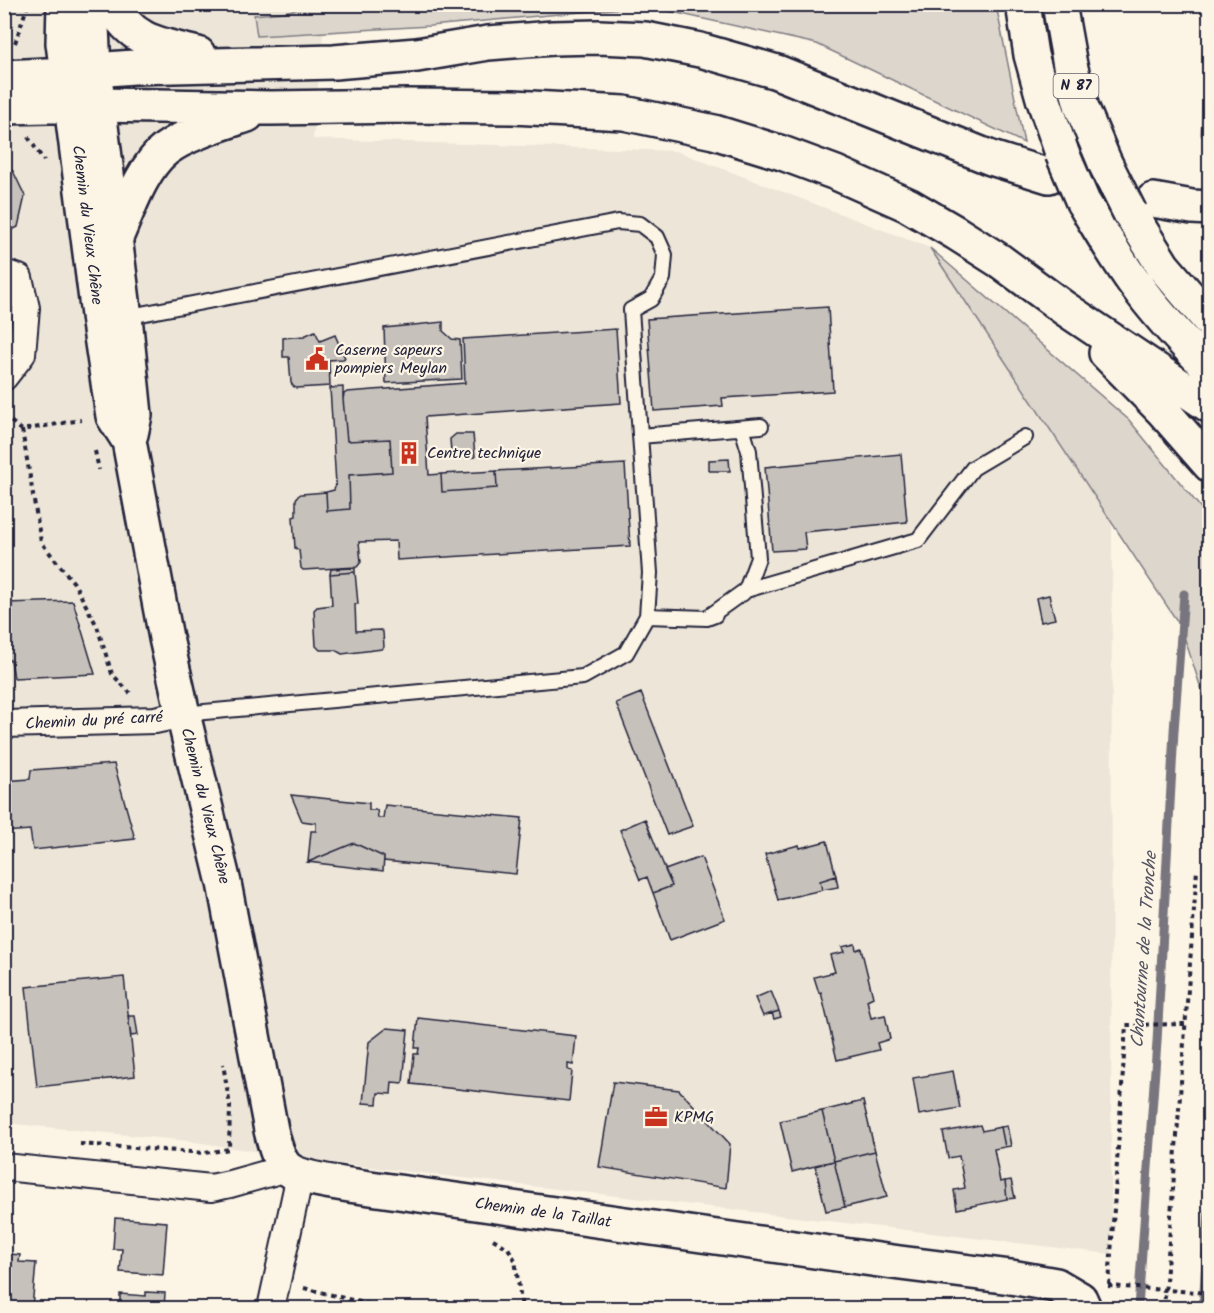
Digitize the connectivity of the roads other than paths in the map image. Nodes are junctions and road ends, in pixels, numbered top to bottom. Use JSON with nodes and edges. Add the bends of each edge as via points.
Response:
{"nodes":[{"id":1,"x":64,"y":4,"type":"edge"},
{"id":2,"x":91,"y":4,"type":"edge"},
{"id":3,"x":112,"y":4,"type":"edge"},
{"id":4,"x":1023,"y":4,"type":"edge"},
{"id":5,"x":1059,"y":4,"type":"edge"},
{"id":6,"x":240,"y":64,"type":"junction"},
{"id":7,"x":80,"y":72,"type":"junction"},
{"id":8,"x":4,"y":77,"type":"edge"},
{"id":9,"x":85,"y":105,"type":"junction"},
{"id":10,"x":4,"y":107,"type":"edge"},
{"id":11,"x":271,"y":108,"type":"junction"},
{"id":12,"x":1055,"y":164,"type":"junction"},
{"id":13,"x":1141,"y":206,"type":"junction"},
{"id":14,"x":1209,"y":208,"type":"edge"},
{"id":15,"x":114,"y":242,"type":"junction"},
{"id":16,"x":4,"y":273,"type":"edge"},
{"id":17,"x":1064,"y":308,"type":"junction"},
{"id":18,"x":112,"y":320,"type":"junction"},
{"id":19,"x":1209,"y":321,"type":"edge"},
{"id":20,"x":1209,"y":369,"type":"edge"},
{"id":21,"x":4,"y":377,"type":"edge"},
{"id":22,"x":1209,"y":406,"type":"edge"},
{"id":23,"x":761,"y":426,"type":"dead end"},
{"id":24,"x":742,"y":428,"type":"junction"},
{"id":25,"x":640,"y":436,"type":"junction"},
{"id":26,"x":1025,"y":437,"type":"dead end"},
{"id":27,"x":1209,"y":465,"type":"edge"},
{"id":28,"x":746,"y":590,"type":"junction"},
{"id":29,"x":647,"y":616,"type":"junction"},
{"id":30,"x":169,"y":717,"type":"junction"},
{"id":31,"x":4,"y":724,"type":"edge"},
{"id":32,"x":4,"y":1167,"type":"edge"},
{"id":33,"x":294,"y":1171,"type":"junction"},
{"id":34,"x":1091,"y":1298,"type":"edge"},
{"id":35,"x":271,"y":1308,"type":"edge"}],
"edges":[{"from":1,"to":7,"type":"main road","name":"Chemin du Vieux Chêne","via":[[63,44]]},
{"from":2,"to":7,"type":"main road","name":"Chemin du Vieux Chêne"},
{"from":3,"to":6,"type":"main road","via":[[129,29],[145,39]]},
{"from":4,"to":12,"type":"main road"},
{"from":5,"to":13,"type":"main road","number":"N 87","bridge":true,"via":[[1082,108],[1105,163]]},
{"from":6,"to":7,"type":"main road"},
{"from":6,"to":12,"type":"main road","via":[[334,62],[553,38],[645,39],[777,72],[990,158]]},
{"from":7,"to":8,"type":"main road"},
{"from":7,"to":9,"type":"main road","name":"Chemin du Vieux Chêne"},
{"from":9,"to":10,"type":"main road"},
{"from":9,"to":11,"type":"main road"},
{"from":9,"to":15,"type":"main road","name":"Chemin du Vieux Chêne"},
{"from":9,"to":18,"type":"main road","name":"Chemin du Vieux Chêne"},
{"from":11,"to":15,"type":"main road","via":[[218,124],[164,150],[142,178]]},
{"from":11,"to":17,"type":"main road","via":[[408,106],[624,113],[714,132],[836,173],[908,205],[1000,261]]},
{"from":12,"to":20,"type":"main road","bridge":true,"via":[[1132,280]]},
{"from":13,"to":14,"type":"main road"},
{"from":13,"to":19,"type":"main road","number":"N 87","via":[[1163,266]]},
{"from":15,"to":18,"type":"main road","name":"Chemin du Vieux Chêne"},
{"from":16,"to":21,"type":"street","via":[[19,278],[26,308],[22,354]]},
{"from":17,"to":22,"type":"main road"},
{"from":17,"to":27,"type":"main road"},
{"from":18,"to":25,"type":"lane","via":[[618,222],[640,224],[657,237],[665,255],[663,278],[651,299],[632,310]]},
{"from":18,"to":30,"type":"main road","name":"Chemin du Vieux Chêne","via":[[135,415],[129,441],[166,638]]},
{"from":23,"to":24,"type":"lane"},
{"from":24,"to":25,"type":"lane"},
{"from":24,"to":28,"type":"lane","via":[[749,451],[758,558]]},
{"from":25,"to":29,"type":"lane","via":[[650,573]]},
{"from":26,"to":28,"type":"lane","via":[[973,468],[918,540]]},
{"from":28,"to":29,"type":"lane","via":[[726,610],[707,618]]},
{"from":29,"to":30,"type":"lane","via":[[626,653],[583,677]]},
{"from":30,"to":31,"type":"street","name":"Chemin du pré carré"},
{"from":30,"to":33,"type":"main road","name":"Chemin du Vieux Chêne","via":[[224,883],[271,1130],[277,1151]]},
{"from":32,"to":33,"type":"street","name":"Chemin de la Taillat","via":[[211,1188],[265,1173]]},
{"from":33,"to":34,"type":"main road","name":"Chemin de la Taillat","via":[[356,1186],[1056,1284]]},
{"from":33,"to":35,"type":"street"}]}
